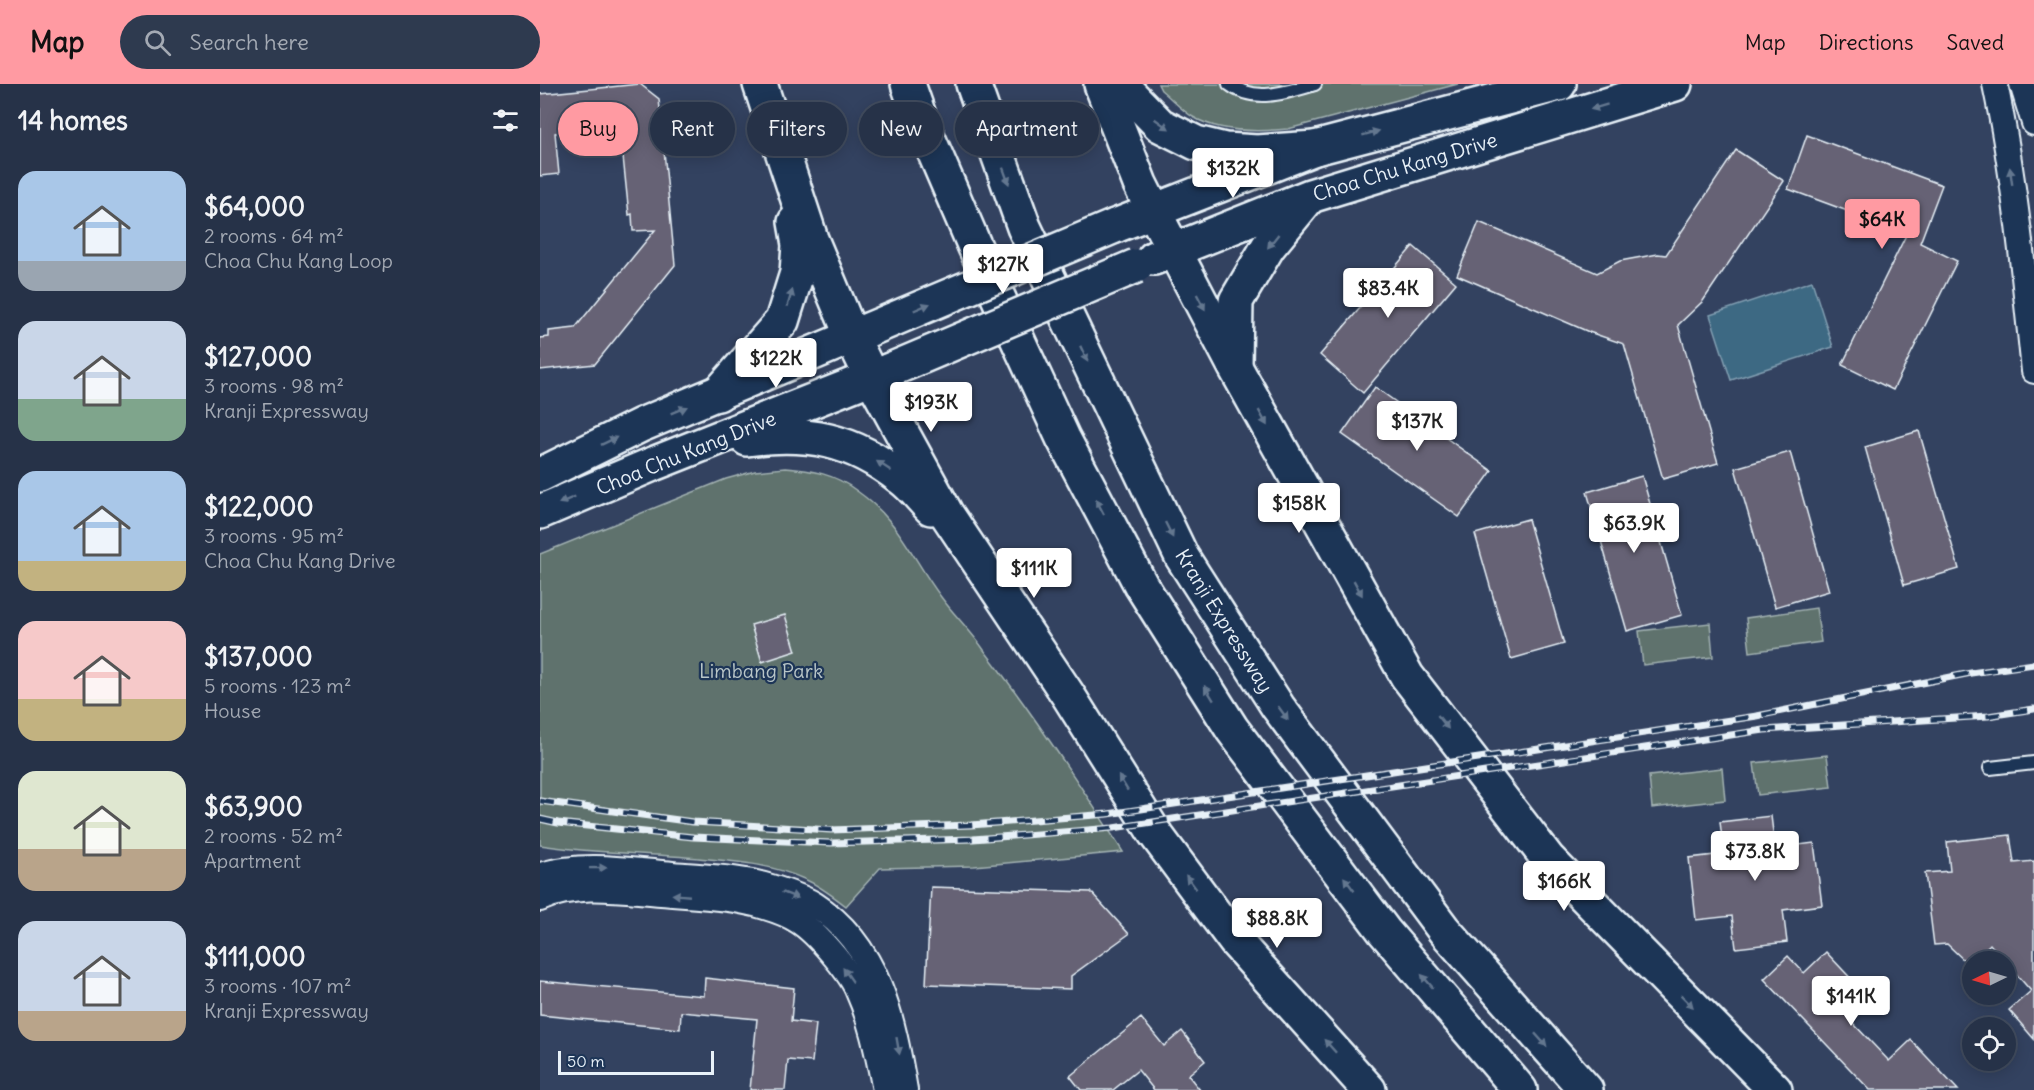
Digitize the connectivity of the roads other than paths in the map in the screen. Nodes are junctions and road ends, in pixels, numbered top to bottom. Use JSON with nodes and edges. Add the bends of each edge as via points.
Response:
{"nodes":[{"id":1,"x":760,"y":84,"type":"edge"},
{"id":2,"x":908,"y":84,"type":"edge"},
{"id":3,"x":973,"y":84,"type":"edge"},
{"id":4,"x":1101,"y":84,"type":"edge"},
{"id":5,"x":1120,"y":84,"type":"edge"},
{"id":6,"x":1229,"y":84,"type":"edge"},
{"id":7,"x":1315,"y":84,"type":"edge"},
{"id":8,"x":1556,"y":84,"type":"edge"},
{"id":9,"x":1675,"y":84,"type":"edge"},
{"id":10,"x":1983,"y":84,"type":"edge"},
{"id":11,"x":1995,"y":84,"type":"edge"},
{"id":12,"x":2022,"y":84,"type":"edge"},
{"id":13,"x":2034,"y":123,"type":"edge"},
{"id":14,"x":2003,"y":124,"type":"junction"},
{"id":15,"x":1315,"y":148,"type":"junction"},
{"id":16,"x":789,"y":174,"type":"junction"},
{"id":17,"x":1310,"y":196,"type":"junction"},
{"id":18,"x":1154,"y":210,"type":"junction"},
{"id":19,"x":1174,"y":250,"type":"junction"},
{"id":20,"x":860,"y":334,"type":"junction"},
{"id":21,"x":1234,"y":367,"type":"junction"},
{"id":22,"x":2034,"y":371,"type":"edge"},
{"id":23,"x":881,"y":374,"type":"junction"},
{"id":24,"x":718,"y":394,"type":"junction"},
{"id":25,"x":699,"y":446,"type":"junction"},
{"id":26,"x":540,"y":475,"type":"edge"},
{"id":27,"x":540,"y":512,"type":"edge"},
{"id":28,"x":946,"y":513,"type":"junction"},
{"id":29,"x":2034,"y":763,"type":"edge"},
{"id":30,"x":1990,"y":768,"type":"dead end"},
{"id":31,"x":540,"y":875,"type":"edge"},
{"id":32,"x":540,"y":899,"type":"edge"},
{"id":33,"x":885,"y":1090,"type":"edge"},
{"id":34,"x":905,"y":1090,"type":"edge"},
{"id":35,"x":1370,"y":1090,"type":"edge"},
{"id":36,"x":1520,"y":1090,"type":"edge"},
{"id":37,"x":1586,"y":1090,"type":"edge"},
{"id":38,"x":1775,"y":1090,"type":"edge"}],
"edges":[{"from":1,"to":16,"type":"main road"},
{"from":36,"to":2,"type":"main road","one_way":true,"via":[[1384,931],[1232,729],[1142,585],[1063,438],[975,247]]},
{"from":3,"to":37,"type":"main road","name":"Kranji Expressway","one_way":true,"via":[[1024,227],[1182,557],[1278,707],[1443,930]]},
{"from":4,"to":18,"type":"main road"},
{"from":5,"to":15,"type":"main road","one_way":true,"via":[[1160,125],[1196,143],[1257,152]]},
{"from":6,"to":7,"type":"lane","via":[[1245,93],[1261,95]]},
{"from":15,"to":8,"type":"main road","name":"Choa Chu Kang Drive","one_way":true},
{"from":9,"to":17,"type":"main road","name":"Choa Chu Kang Drive","one_way":true},
{"from":10,"to":14,"type":"street"},
{"from":11,"to":14,"type":"street"},
{"from":12,"to":13,"type":"street"},
{"from":22,"to":14,"type":"street","one_way":true},
{"from":15,"to":18,"type":"main road","name":"Choa Chu Kang Drive"},
{"from":16,"to":20,"type":"main road","via":[[811,239]]},
{"from":24,"to":16,"type":"main road","one_way":true,"via":[[782,321],[790,297],[799,245]]},
{"from":17,"to":19,"type":"main road","name":"Choa Chu Kang Drive"},
{"from":17,"to":21,"type":"main road","one_way":true,"via":[[1268,247],[1236,301]]},
{"from":18,"to":19,"type":"main road"},
{"from":20,"to":18,"type":"main road","name":"Choa Chu Kang Drive","one_way":true,"bridge":true},
{"from":19,"to":21,"type":"main road","one_way":true},
{"from":19,"to":23,"type":"main road","name":"Choa Chu Kang Drive","bridge":true},
{"from":20,"to":23,"type":"main road"},
{"from":20,"to":24,"type":"main road","name":"Choa Chu Kang Drive"},
{"from":21,"to":38,"type":"main road","one_way":true,"via":[[1407,676],[1548,859]]},
{"from":23,"to":25,"type":"main road","name":"Choa Chu Kang Drive"},
{"from":23,"to":28,"type":"main road"},
{"from":26,"to":24,"type":"main road","name":"Choa Chu Kang Drive","one_way":true,"via":[[641,425]]},
{"from":25,"to":27,"type":"main road","name":"Choa Chu Kang Drive","one_way":true},
{"from":28,"to":25,"type":"main road","one_way":true,"via":[[934,511],[883,465],[838,443],[808,436],[776,435]]},
{"from":35,"to":28,"type":"main road","one_way":true,"via":[[1235,941],[1154,832]]},
{"from":29,"to":30,"type":"lane"},
{"from":31,"to":34,"type":"street","one_way":true,"via":[[608,868],[722,879],[770,886],[813,903],[851,935],[877,978],[896,1033]]},
{"from":33,"to":32,"type":"street","one_way":true,"via":[[875,1040],[857,988],[833,954],[799,921],[763,906],[606,888],[574,890]]}]}
